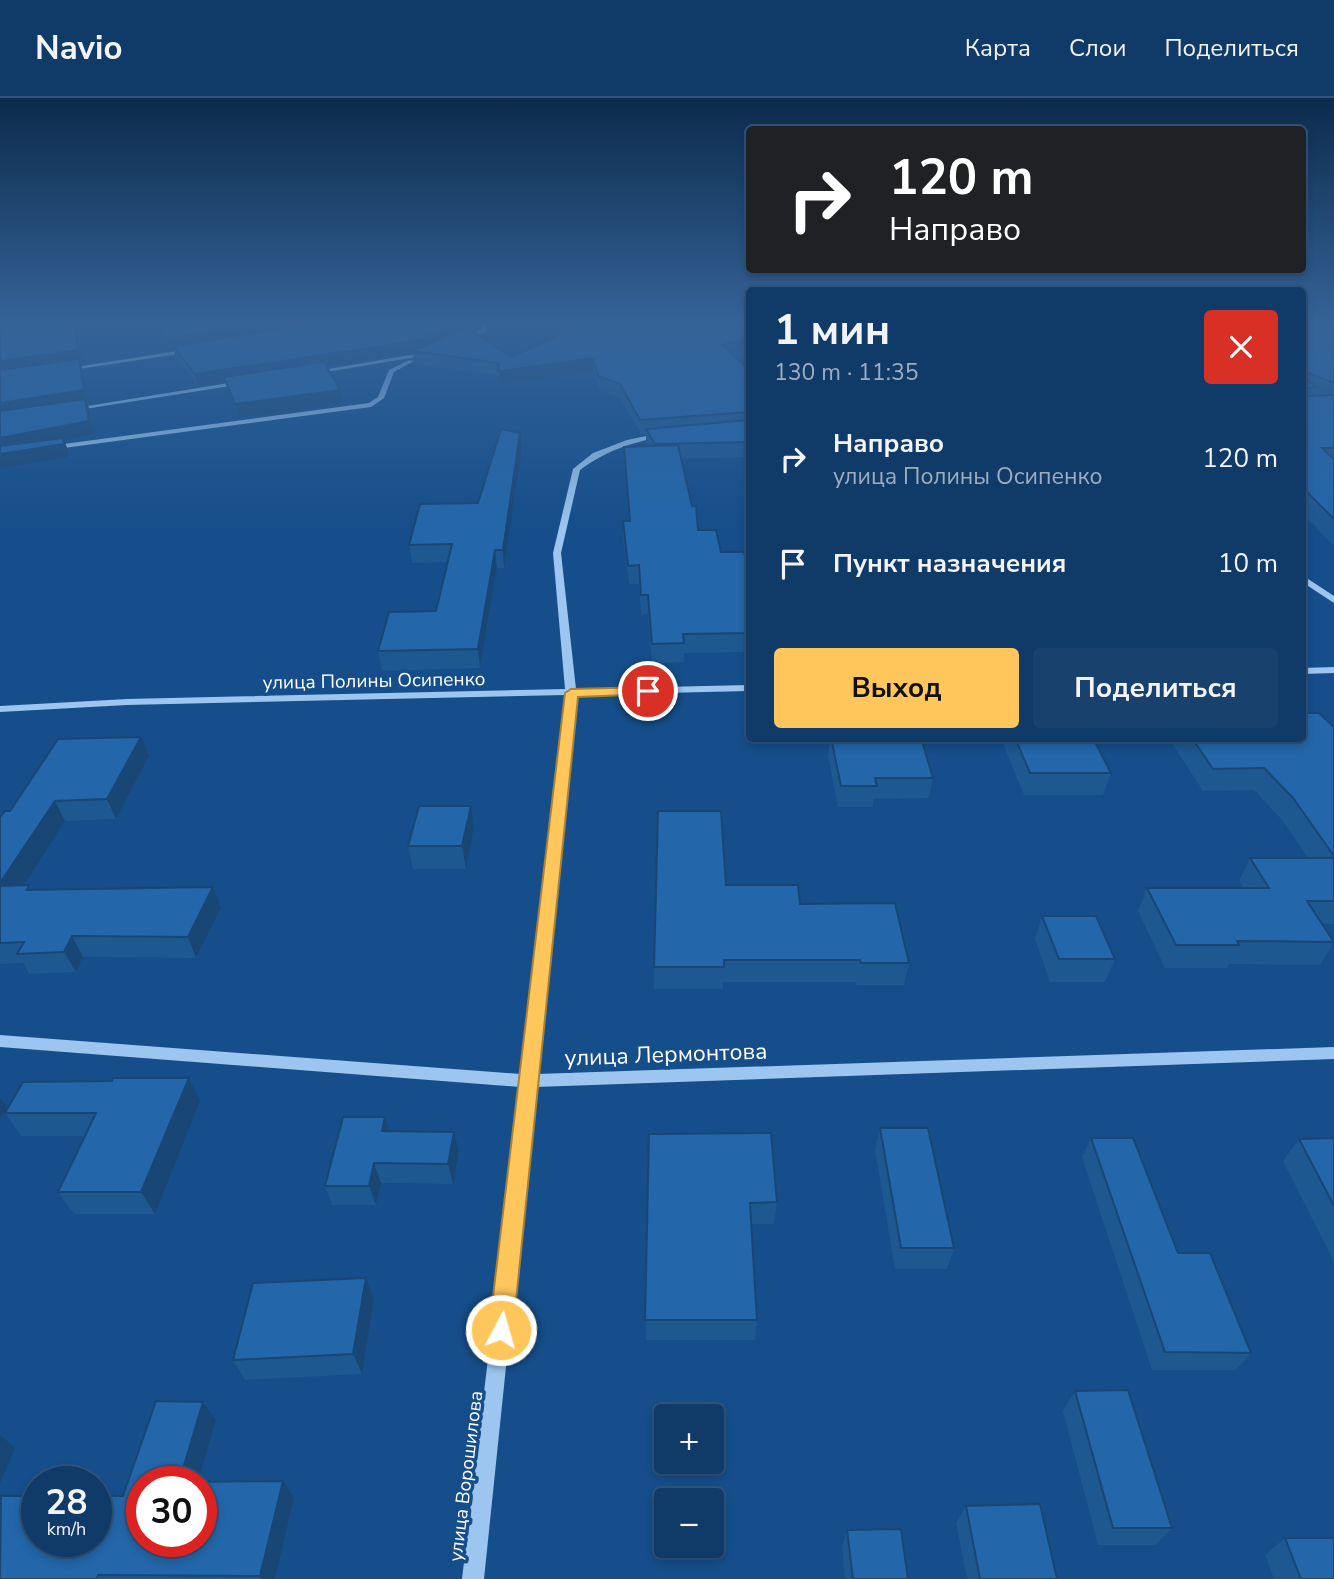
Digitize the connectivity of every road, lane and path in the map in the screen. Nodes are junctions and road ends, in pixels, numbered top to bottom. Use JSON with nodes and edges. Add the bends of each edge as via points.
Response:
{"nodes":[{"id":1,"x":182,"y":392,"type":"edge"},
{"id":2,"x":383,"y":392,"type":"edge"},
{"id":3,"x":57,"y":412,"type":"edge"},
{"id":4,"x":668,"y":435,"type":"edge"},
{"id":5,"x":41,"y":449,"type":"edge"},
{"id":6,"x":1306,"y":581,"type":"edge"},
{"id":7,"x":1334,"y":600,"type":"edge"},
{"id":8,"x":1334,"y":670,"type":"edge"},
{"id":9,"x":1306,"y":671,"type":"edge"},
{"id":10,"x":746,"y":688,"type":"edge"},
{"id":11,"x":571,"y":693,"type":"junction"},
{"id":12,"x":0,"y":709,"type":"edge"},
{"id":13,"x":0,"y":1041,"type":"edge"},
{"id":14,"x":1334,"y":1053,"type":"edge"},
{"id":15,"x":530,"y":1081,"type":"junction"},
{"id":16,"x":473,"y":1579,"type":"edge"}],
"edges":[{"from":1,"to":3,"type":"street"},
{"from":2,"to":5,"type":"street","via":[[371,405]]},
{"from":4,"to":11,"type":"street","name":"улица Ворошилова","via":[[629,441],[577,469],[557,553]]},
{"from":6,"to":7,"type":"street"},
{"from":8,"to":9,"type":"street"},
{"from":10,"to":11,"type":"street","name":"улица Полины Осипенко"},
{"from":11,"to":12,"type":"street","name":"улица Полины Осипенко"},
{"from":11,"to":15,"type":"street","name":"улица Ворошилова"},
{"from":13,"to":15,"type":"street","name":"улица Лермонтова"},
{"from":14,"to":15,"type":"street","name":"улица Лермонтова"},
{"from":15,"to":16,"type":"street","name":"улица Ворошилова"}]}
